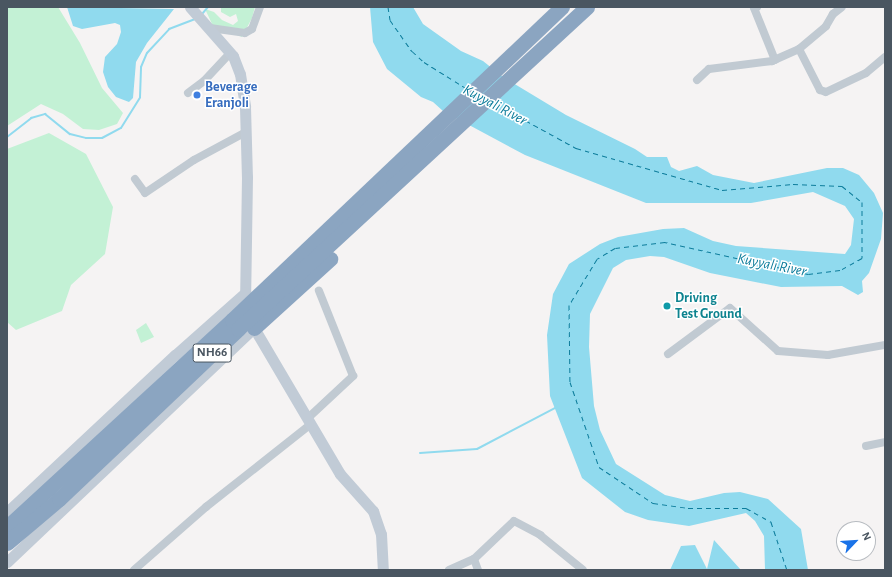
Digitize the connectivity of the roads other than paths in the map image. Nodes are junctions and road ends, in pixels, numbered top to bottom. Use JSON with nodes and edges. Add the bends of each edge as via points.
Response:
{"nodes":[{"id":1,"x":260,"y":7,"type":"edge"},
{"id":2,"x":562,"y":7,"type":"edge"},
{"id":3,"x":757,"y":7,"type":"edge"},
{"id":4,"x":842,"y":7,"type":"edge"},
{"id":5,"x":193,"y":9,"type":"edge"},
{"id":6,"x":584,"y":11,"type":"edge"},
{"id":7,"x":209,"y":27,"type":"junction"},
{"id":8,"x":798,"y":48,"type":"junction"},
{"id":9,"x":230,"y":53,"type":"junction"},
{"id":10,"x":885,"y":57,"type":"edge"},
{"id":11,"x":775,"y":60,"type":"junction"},
{"id":12,"x":698,"y":80,"type":"dead end"},
{"id":13,"x":188,"y":92,"type":"dead end"},
{"id":14,"x":246,"y":132,"type":"junction"},
{"id":15,"x":390,"y":170,"type":"junction"},
{"id":16,"x":135,"y":179,"type":"dead end"},
{"id":17,"x":378,"y":202,"type":"junction"},
{"id":18,"x":319,"y":291,"type":"dead end"},
{"id":19,"x":245,"y":296,"type":"junction"},
{"id":20,"x":254,"y":328,"type":"junction"},
{"id":21,"x":885,"y":345,"type":"edge"},
{"id":22,"x":668,"y":354,"type":"dead end"},
{"id":23,"x":310,"y":421,"type":"junction"},
{"id":24,"x":885,"y":442,"type":"edge"},
{"id":25,"x":866,"y":446,"type":"dead end"},
{"id":26,"x":7,"y":512,"type":"edge"},
{"id":27,"x":7,"y":527,"type":"edge"},
{"id":28,"x":7,"y":543,"type":"edge"},
{"id":29,"x":474,"y":559,"type":"junction"},
{"id":30,"x":7,"y":562,"type":"edge"},
{"id":31,"x":134,"y":570,"type":"edge"},
{"id":32,"x":383,"y":570,"type":"edge"},
{"id":33,"x":449,"y":570,"type":"edge"},
{"id":34,"x":478,"y":570,"type":"edge"},
{"id":35,"x":583,"y":570,"type":"edge"}],
"edges":[{"from":1,"to":7,"type":"street","via":[[252,29],[244,33]]},
{"from":2,"to":15,"type":"highway","number":"NH66"},
{"from":3,"to":11,"type":"street","via":[[754,8]]},
{"from":4,"to":8,"type":"street","via":[[826,26]]},
{"from":5,"to":7,"type":"street"},
{"from":6,"to":17,"type":"highway","number":"NH66"},
{"from":7,"to":9,"type":"street"},
{"from":8,"to":10,"type":"street","via":[[820,90],[826,92],[866,73]]},
{"from":8,"to":11,"type":"street"},
{"from":9,"to":13,"type":"street","via":[[204,81]]},
{"from":9,"to":14,"type":"street","via":[[240,74]]},
{"from":11,"to":12,"type":"street","via":[[709,69]]},
{"from":14,"to":16,"type":"street","via":[[194,160],[145,193]]},
{"from":14,"to":19,"type":"street"},
{"from":15,"to":19,"type":"highway","via":[[360,186]]},
{"from":15,"to":27,"type":"highway","number":"NH66"},
{"from":17,"to":20,"type":"highway","via":[[362,229]]},
{"from":17,"to":28,"type":"highway","number":"NH66","via":[[238,329],[59,499]]},
{"from":18,"to":23,"type":"street","via":[[353,376]]},
{"from":19,"to":26,"type":"street","via":[[175,355]]},
{"from":20,"to":23,"type":"street"},
{"from":20,"to":30,"type":"street"},
{"from":21,"to":22,"type":"street","via":[[828,356],[778,351],[730,308]]},
{"from":23,"to":31,"type":"street"},
{"from":23,"to":32,"type":"street","via":[[340,474],[373,511],[381,534]]},
{"from":24,"to":25,"type":"street"},
{"from":29,"to":33,"type":"street"},
{"from":29,"to":34,"type":"street"},
{"from":29,"to":35,"type":"street","via":[[514,521],[540,535]]}]}
